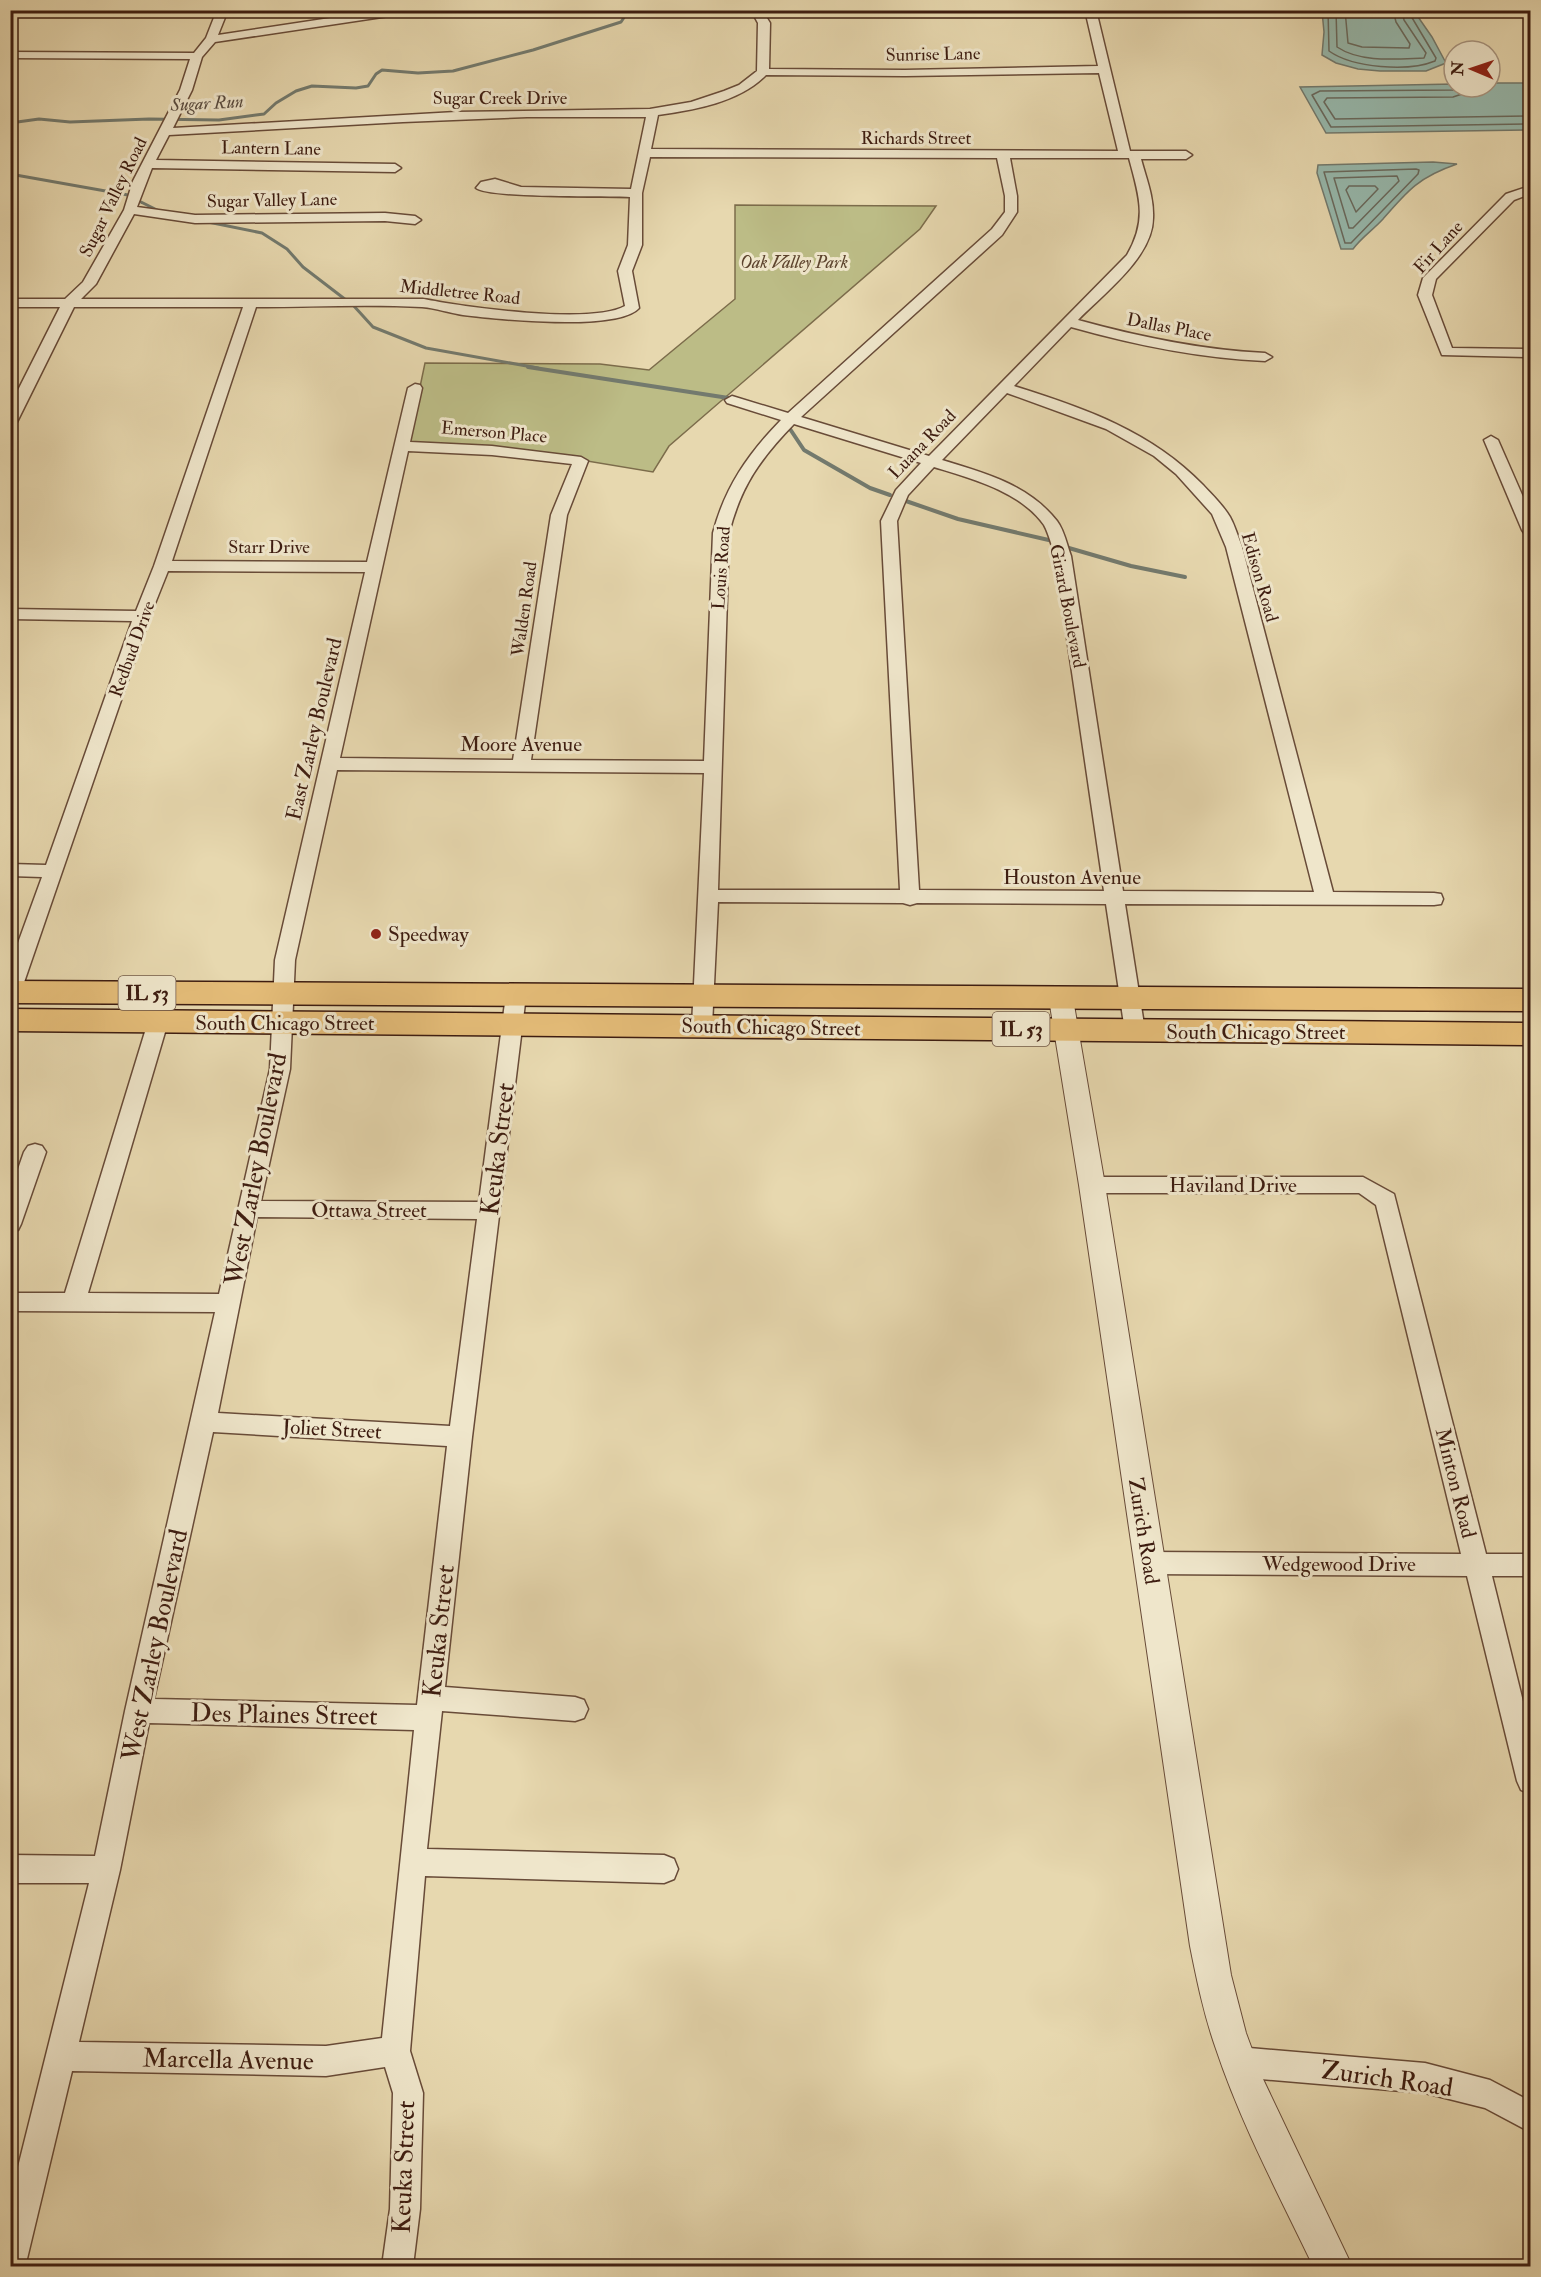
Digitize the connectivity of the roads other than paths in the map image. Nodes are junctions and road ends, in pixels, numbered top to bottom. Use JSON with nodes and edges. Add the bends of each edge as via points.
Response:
{"nodes":[{"id":1,"x":223,"y":10,"type":"edge"},
{"id":2,"x":409,"y":10,"type":"edge"},
{"id":3,"x":756,"y":10,"type":"edge"},
{"id":4,"x":1090,"y":10,"type":"edge"},
{"id":5,"x":211,"y":39,"type":"junction"},
{"id":6,"x":10,"y":55,"type":"edge"},
{"id":7,"x":197,"y":56,"type":"junction"},
{"id":8,"x":1104,"y":69,"type":"junction"},
{"id":9,"x":763,"y":72,"type":"junction"},
{"id":10,"x":653,"y":113,"type":"junction"},
{"id":11,"x":166,"y":129,"type":"junction"},
{"id":12,"x":646,"y":153,"type":"junction"},
{"id":13,"x":1003,"y":155,"type":"junction"},
{"id":14,"x":1129,"y":155,"type":"junction"},
{"id":15,"x":1186,"y":155,"type":"dead end"},
{"id":16,"x":148,"y":164,"type":"junction"},
{"id":17,"x":394,"y":168,"type":"dead end"},
{"id":18,"x":1530,"y":190,"type":"edge"},
{"id":19,"x":522,"y":191,"type":"dead end"},
{"id":20,"x":636,"y":193,"type":"junction"},
{"id":21,"x":130,"y":210,"type":"junction"},
{"id":22,"x":416,"y":220,"type":"dead end"},
{"id":23,"x":10,"y":303,"type":"edge"},
{"id":24,"x":69,"y":303,"type":"junction"},
{"id":25,"x":251,"y":303,"type":"junction"},
{"id":26,"x":1069,"y":322,"type":"junction"},
{"id":27,"x":1530,"y":353,"type":"edge"},
{"id":28,"x":1265,"y":357,"type":"dead end"},
{"id":29,"x":415,"y":388,"type":"dead end"},
{"id":30,"x":1005,"y":388,"type":"junction"},
{"id":31,"x":16,"y":399,"type":"edge"},
{"id":32,"x":732,"y":400,"type":"dead end"},
{"id":33,"x":791,"y":418,"type":"junction"},
{"id":34,"x":10,"y":422,"type":"edge"},
{"id":35,"x":1491,"y":440,"type":"dead end"},
{"id":36,"x":403,"y":446,"type":"junction"},
{"id":37,"x":581,"y":461,"type":"joint"},
{"id":38,"x":931,"y":461,"type":"junction"},
{"id":39,"x":1530,"y":530,"type":"edge"},
{"id":40,"x":162,"y":566,"type":"junction"},
{"id":41,"x":375,"y":567,"type":"junction"},
{"id":42,"x":10,"y":614,"type":"edge"},
{"id":43,"x":142,"y":616,"type":"junction"},
{"id":44,"x":330,"y":764,"type":"junction"},
{"id":45,"x":521,"y":767,"type":"junction"},
{"id":46,"x":712,"y":767,"type":"junction"},
{"id":47,"x":10,"y":870,"type":"edge"},
{"id":48,"x":54,"y":871,"type":"junction"},
{"id":49,"x":709,"y":896,"type":"junction"},
{"id":50,"x":910,"y":899,"type":"junction"},
{"id":51,"x":1325,"y":899,"type":"junction"},
{"id":52,"x":1434,"y":899,"type":"dead end"},
{"id":53,"x":1116,"y":900,"type":"junction"},
{"id":54,"x":11,"y":992,"type":"edge"},
{"id":55,"x":1060,"y":999,"type":"junction"},
{"id":56,"x":1131,"y":999,"type":"junction"},
{"id":57,"x":1530,"y":1000,"type":"edge"},
{"id":58,"x":282,"y":1009,"type":"junction"},
{"id":59,"x":514,"y":1010,"type":"junction"},
{"id":60,"x":704,"y":1011,"type":"junction"},
{"id":61,"x":10,"y":1020,"type":"edge"},
{"id":62,"x":158,"y":1022,"type":"junction"},
{"id":63,"x":1065,"y":1030,"type":"junction"},
{"id":64,"x":1135,"y":1031,"type":"junction"},
{"id":65,"x":1530,"y":1034,"type":"edge"},
{"id":66,"x":35,"y":1152,"type":"dead end"},
{"id":67,"x":1092,"y":1185,"type":"junction"},
{"id":68,"x":1373,"y":1190,"type":"joint"},
{"id":69,"x":248,"y":1209,"type":"junction"},
{"id":70,"x":490,"y":1211,"type":"junction"},
{"id":71,"x":10,"y":1224,"type":"edge"},
{"id":72,"x":10,"y":1302,"type":"edge"},
{"id":73,"x":74,"y":1302,"type":"junction"},
{"id":74,"x":228,"y":1303,"type":"junction"},
{"id":75,"x":204,"y":1422,"type":"junction"},
{"id":76,"x":460,"y":1437,"type":"junction"},
{"id":77,"x":1148,"y":1563,"type":"junction"},
{"id":78,"x":1477,"y":1565,"type":"junction"},
{"id":79,"x":1530,"y":1565,"type":"edge"},
{"id":80,"x":430,"y":1708,"type":"junction"},
{"id":81,"x":575,"y":1709,"type":"dead end"},
{"id":82,"x":138,"y":1711,"type":"junction"},
{"id":83,"x":1530,"y":1781,"type":"edge"},
{"id":84,"x":412,"y":1862,"type":"junction"},
{"id":85,"x":10,"y":1869,"type":"edge"},
{"id":86,"x":664,"y":1869,"type":"dead end"},
{"id":87,"x":106,"y":1870,"type":"junction"},
{"id":88,"x":395,"y":2052,"type":"junction"},
{"id":89,"x":61,"y":2056,"type":"junction"},
{"id":90,"x":1238,"y":2062,"type":"junction"},
{"id":91,"x":1530,"y":2117,"type":"edge"},
{"id":92,"x":10,"y":2263,"type":"edge"},
{"id":93,"x":398,"y":2266,"type":"edge"},
{"id":94,"x":1334,"y":2266,"type":"edge"}],
"edges":[{"from":1,"to":5,"type":"street"},
{"from":2,"to":5,"type":"street"},
{"from":3,"to":9,"type":"street","via":[[764,23]]},
{"from":4,"to":8,"type":"street","name":"Luana Road"},
{"from":5,"to":7,"type":"street"},
{"from":6,"to":7,"type":"street"},
{"from":7,"to":11,"type":"street","name":"Sugar Valley Road","via":[[186,90]]},
{"from":8,"to":9,"type":"street","name":"Sunrise Lane"},
{"from":8,"to":14,"type":"street","name":"Luana Road"},
{"from":9,"to":10,"type":"street","name":"Sugar Creek Drive","via":[[759,79],[719,98]]},
{"from":10,"to":11,"type":"street","name":"Sugar Creek Drive","via":[[607,117],[408,116]]},
{"from":10,"to":12,"type":"street","name":"Middletree Road"},
{"from":11,"to":16,"type":"street","name":"Sugar Valley Road"},
{"from":12,"to":13,"type":"street","name":"Richards Street"},
{"from":12,"to":20,"type":"street","name":"Middletree Road"},
{"from":13,"to":14,"type":"street","name":"Richards Street"},
{"from":13,"to":33,"type":"street","name":"Louis Road","via":[[1011,213],[998,232]]},
{"from":14,"to":15,"type":"street","name":"Richards Street"},
{"from":14,"to":26,"type":"street","name":"Luana Road","via":[[1146,200],[1144,236],[1132,257]]},
{"from":16,"to":17,"type":"street","name":"Lantern Lane"},
{"from":16,"to":21,"type":"street","name":"Sugar Valley Road"},
{"from":18,"to":27,"type":"street","name":"Fir Lane","via":[[1510,197],[1425,287],[1448,352]]},
{"from":19,"to":20,"type":"street"},
{"from":20,"to":25,"type":"street","name":"Middletree Road","via":[[634,245],[625,271],[632,308],[622,315],[495,316],[424,303]]},
{"from":21,"to":22,"type":"street","name":"Sugar Valley Lane","via":[[195,219]]},
{"from":21,"to":24,"type":"street","name":"Sugar Valley Road","via":[[89,284]]},
{"from":23,"to":24,"type":"street","name":"Middletree Road"},
{"from":24,"to":25,"type":"street","name":"Middletree Road"},
{"from":24,"to":31,"type":"street","name":"Sugar Valley Road"},
{"from":25,"to":40,"type":"street","name":"Redbud Drive"},
{"from":26,"to":28,"type":"street","name":"Dallas Place","via":[[1159,347]]},
{"from":26,"to":30,"type":"street","name":"Luana Road"},
{"from":29,"to":36,"type":"street","name":"East Zarley Boulevard"},
{"from":30,"to":38,"type":"street","name":"Luana Road"},
{"from":30,"to":51,"type":"street","name":"Edison Road","via":[[1125,431],[1160,452],[1221,515],[1234,547]]},
{"from":31,"to":34,"type":"street","name":"Sugar Valley Road"},
{"from":32,"to":33,"type":"street","name":"Girard Boulevard"},
{"from":33,"to":38,"type":"street","name":"Girard Boulevard"},
{"from":33,"to":46,"type":"street","name":"Louis Road","via":[[741,475],[727,505],[721,533]]},
{"from":35,"to":39,"type":"street"},
{"from":36,"to":37,"type":"street","name":"Emerson Place","via":[[491,450]]},
{"from":36,"to":41,"type":"street","name":"East Zarley Boulevard"},
{"from":37,"to":45,"type":"street","name":"Walden Road","via":[[559,515]]},
{"from":38,"to":50,"type":"street","name":"Luana Road","via":[[901,493],[889,521]]},
{"from":38,"to":53,"type":"street","name":"Girard Boulevard","via":[[997,482],[1028,502],[1051,524],[1063,556]]},
{"from":40,"to":41,"type":"street","name":"Starr Drive"},
{"from":40,"to":43,"type":"street","name":"Redbud Drive"},
{"from":41,"to":44,"type":"street","name":"East Zarley Boulevard"},
{"from":42,"to":43,"type":"street"},
{"from":43,"to":48,"type":"street","name":"Redbud Drive"},
{"from":44,"to":45,"type":"street","name":"Moore Avenue"},
{"from":44,"to":58,"type":"street","name":"East Zarley Boulevard","via":[[285,960]]},
{"from":45,"to":46,"type":"street","name":"Moore Avenue"},
{"from":46,"to":49,"type":"street","name":"Louis Road"},
{"from":47,"to":48,"type":"street"},
{"from":48,"to":54,"type":"street","name":"Redbud Drive"},
{"from":49,"to":50,"type":"street","name":"Houston Avenue"},
{"from":49,"to":60,"type":"street","name":"Louis Road"},
{"from":50,"to":53,"type":"street","name":"Houston Avenue"},
{"from":51,"to":52,"type":"street","name":"Houston Avenue"},
{"from":51,"to":53,"type":"street","name":"Houston Avenue"},
{"from":53,"to":56,"type":"street","name":"Girard Boulevard"},
{"from":54,"to":58,"type":"main road","name":"South Chicago Street","number":"IL 53"},
{"from":55,"to":56,"type":"main road","name":"South Chicago Street","number":"IL 53"},
{"from":55,"to":60,"type":"main road","name":"South Chicago Street","number":"IL 53"},
{"from":55,"to":63,"type":"street","name":"Zurich Road"},
{"from":56,"to":57,"type":"main road","name":"South Chicago Street","number":"IL 53"},
{"from":56,"to":64,"type":"street","name":"Girard Boulevard"},
{"from":58,"to":59,"type":"main road","name":"South Chicago Street","number":"IL 53"},
{"from":58,"to":62,"type":"main road","name":"South Chicago Street","number":"IL 53"},
{"from":58,"to":69,"type":"street","name":"West Zarley Boulevard","via":[[280,1069]]},
{"from":59,"to":60,"type":"main road","name":"South Chicago Street","number":"IL 53"},
{"from":59,"to":70,"type":"street","name":"Keuka Street"},
{"from":60,"to":63,"type":"main road","name":"South Chicago Street","number":"IL 53"},
{"from":61,"to":62,"type":"main road","name":"South Chicago Street","number":"IL 53"},
{"from":62,"to":73,"type":"street"},
{"from":63,"to":64,"type":"main road","name":"South Chicago Street","number":"IL 53"},
{"from":63,"to":67,"type":"street","name":"Zurich Road"},
{"from":64,"to":65,"type":"main road","name":"South Chicago Street","number":"IL 53"},
{"from":66,"to":71,"type":"street"},
{"from":67,"to":68,"type":"street","name":"Haviland Drive","via":[[1363,1185]]},
{"from":67,"to":77,"type":"street","name":"Zurich Road"},
{"from":68,"to":78,"type":"street","name":"Minton Road","via":[[1386,1200]]},
{"from":69,"to":70,"type":"street","name":"Ottawa Street"},
{"from":69,"to":74,"type":"street","name":"West Zarley Boulevard"},
{"from":70,"to":76,"type":"street","name":"Keuka Street"},
{"from":72,"to":73,"type":"street"},
{"from":73,"to":74,"type":"street"},
{"from":74,"to":75,"type":"street","name":"West Zarley Boulevard"},
{"from":75,"to":76,"type":"street","name":"Joliet Street"},
{"from":75,"to":82,"type":"street","name":"West Zarley Boulevard"},
{"from":76,"to":80,"type":"street","name":"Keuka Street"},
{"from":77,"to":78,"type":"street","name":"Wedgewood Drive"},
{"from":77,"to":90,"type":"street","name":"Zurich Road","via":[[1207,1946]]},
{"from":78,"to":79,"type":"street","name":"Wedgewood Drive"},
{"from":78,"to":83,"type":"street","name":"Minton Road"},
{"from":80,"to":81,"type":"street","name":"Des Plaines Street"},
{"from":80,"to":82,"type":"street","name":"Des Plaines Street"},
{"from":80,"to":84,"type":"street","name":"Keuka Street"},
{"from":82,"to":87,"type":"street","name":"West Zarley Boulevard"},
{"from":84,"to":86,"type":"street"},
{"from":84,"to":88,"type":"street","name":"Keuka Street"},
{"from":85,"to":87,"type":"street"},
{"from":87,"to":89,"type":"street","name":"West Zarley Boulevard"},
{"from":88,"to":89,"type":"street","name":"Marcella Avenue","via":[[326,2061]]},
{"from":88,"to":93,"type":"street","name":"Keuka Street","via":[[408,2093],[405,2209]]},
{"from":89,"to":92,"type":"street","name":"West Zarley Boulevard"},
{"from":90,"to":91,"type":"street","name":"Zurich Road","via":[[1425,2078],[1490,2095]]},
{"from":90,"to":94,"type":"street","name":"Zurich Road"}]}
